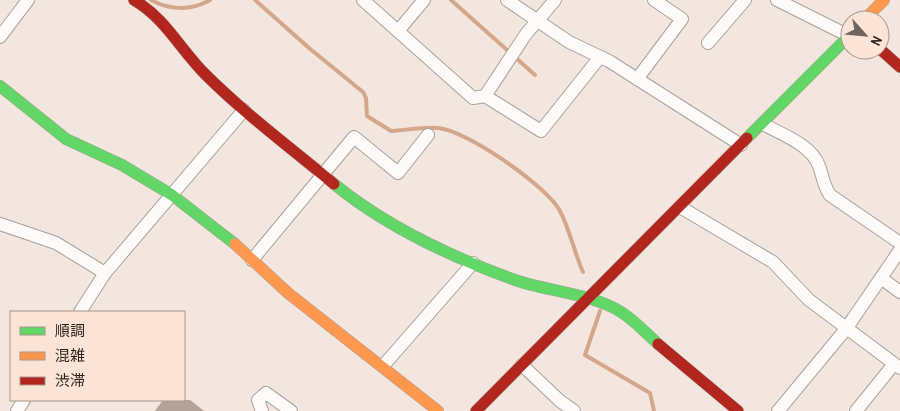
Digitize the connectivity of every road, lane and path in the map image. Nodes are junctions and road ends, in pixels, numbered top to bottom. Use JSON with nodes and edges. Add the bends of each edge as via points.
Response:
{"nodes":[{"id":1,"x":28,"y":0,"type":"edge"},
{"id":2,"x":134,"y":0,"type":"edge"},
{"id":3,"x":363,"y":0,"type":"edge"},
{"id":4,"x":424,"y":0,"type":"edge"},
{"id":5,"x":507,"y":0,"type":"edge"},
{"id":6,"x":555,"y":0,"type":"edge"},
{"id":7,"x":654,"y":0,"type":"edge"},
{"id":8,"x":745,"y":0,"type":"edge"},
{"id":9,"x":777,"y":0,"type":"edge"},
{"id":10,"x":884,"y":0,"type":"edge"},
{"id":11,"x":874,"y":10,"type":"edge"},
{"id":12,"x":538,"y":21,"type":"junction"},
{"id":13,"x":398,"y":31,"type":"junction"},
{"id":14,"x":840,"y":31,"type":"edge"},
{"id":15,"x":0,"y":37,"type":"edge"},
{"id":16,"x":708,"y":44,"type":"dead end"},
{"id":17,"x":840,"y":44,"type":"edge"},
{"id":18,"x":600,"y":57,"type":"junction"},
{"id":19,"x":890,"y":58,"type":"edge"},
{"id":20,"x":900,"y":67,"type":"edge"},
{"id":21,"x":637,"y":79,"type":"junction"},
{"id":22,"x":0,"y":86,"type":"edge"},
{"id":23,"x":485,"y":96,"type":"junction"},
{"id":24,"x":244,"y":110,"type":"junction"},
{"id":25,"x":763,"y":124,"type":"junction"},
{"id":26,"x":428,"y":136,"type":"dead end"},
{"id":27,"x":741,"y":145,"type":"junction"},
{"id":28,"x":322,"y":173,"type":"junction"},
{"id":29,"x":172,"y":195,"type":"junction"},
{"id":30,"x":680,"y":207,"type":"junction"},
{"id":31,"x":0,"y":224,"type":"edge"},
{"id":32,"x":900,"y":243,"type":"edge"},
{"id":33,"x":900,"y":250,"type":"edge"},
{"id":34,"x":252,"y":260,"type":"junction"},
{"id":35,"x":473,"y":262,"type":"junction"},
{"id":36,"x":105,"y":273,"type":"junction"},
{"id":37,"x":881,"y":278,"type":"junction"},
{"id":38,"x":900,"y":292,"type":"edge"},
{"id":39,"x":588,"y":299,"type":"junction"},
{"id":40,"x":81,"y":311,"type":"edge"},
{"id":41,"x":846,"y":329,"type":"junction"},
{"id":42,"x":522,"y":364,"type":"junction"},
{"id":43,"x":383,"y":366,"type":"junction"},
{"id":44,"x":897,"y":366,"type":"edge"},
{"id":45,"x":262,"y":411,"type":"edge"},
{"id":46,"x":291,"y":411,"type":"edge"},
{"id":47,"x":438,"y":411,"type":"edge"},
{"id":48,"x":476,"y":411,"type":"edge"},
{"id":49,"x":574,"y":411,"type":"edge"},
{"id":50,"x":738,"y":411,"type":"edge"},
{"id":51,"x":778,"y":411,"type":"edge"},
{"id":52,"x":856,"y":411,"type":"edge"}],
"edges":[{"from":1,"to":15,"type":"street"},
{"from":2,"to":24,"type":"street","via":[[151,10],[204,73]]},
{"from":3,"to":13,"type":"street"},
{"from":4,"to":13,"type":"street"},
{"from":5,"to":12,"type":"street"},
{"from":6,"to":12,"type":"street"},
{"from":7,"to":21,"type":"street","via":[[682,20]]},
{"from":8,"to":16,"type":"street"},
{"from":9,"to":14,"type":"street"},
{"from":10,"to":11,"type":"street"},
{"from":12,"to":18,"type":"street","via":[[569,42]]},
{"from":12,"to":23,"type":"street"},
{"from":13,"to":23,"type":"street","via":[[473,98]]},
{"from":17,"to":25,"type":"street"},
{"from":18,"to":21,"type":"street"},
{"from":18,"to":23,"type":"street","via":[[541,131]]},
{"from":19,"to":20,"type":"street"},
{"from":21,"to":27,"type":"street"},
{"from":22,"to":29,"type":"street","via":[[66,138],[122,165]]},
{"from":24,"to":28,"type":"street"},
{"from":24,"to":29,"type":"street"},
{"from":25,"to":27,"type":"street"},
{"from":25,"to":32,"type":"street","via":[[810,152],[819,164],[824,187],[830,195]]},
{"from":26,"to":28,"type":"street","via":[[398,173],[354,137]]},
{"from":27,"to":30,"type":"street"},
{"from":28,"to":34,"type":"street"},
{"from":28,"to":35,"type":"street","via":[[346,194],[403,231]]},
{"from":29,"to":34,"type":"street"},
{"from":29,"to":36,"type":"street"},
{"from":30,"to":39,"type":"street"},
{"from":30,"to":41,"type":"street","via":[[772,262],[809,300]]},
{"from":31,"to":36,"type":"street","via":[[56,243]]},
{"from":33,"to":37,"type":"street"},
{"from":34,"to":43,"type":"street","via":[[288,293]]},
{"from":35,"to":39,"type":"street","via":[[516,280]]},
{"from":35,"to":43,"type":"street"},
{"from":36,"to":40,"type":"street"},
{"from":37,"to":38,"type":"street"},
{"from":37,"to":41,"type":"street"},
{"from":39,"to":42,"type":"street"},
{"from":39,"to":50,"type":"street","via":[[620,311]]},
{"from":41,"to":44,"type":"street"},
{"from":41,"to":51,"type":"street"},
{"from":42,"to":48,"type":"street"},
{"from":42,"to":49,"type":"street"},
{"from":43,"to":47,"type":"street"},
{"from":44,"to":52,"type":"street"},
{"from":45,"to":46,"type":"street","via":[[258,400],[266,393]]}]}
